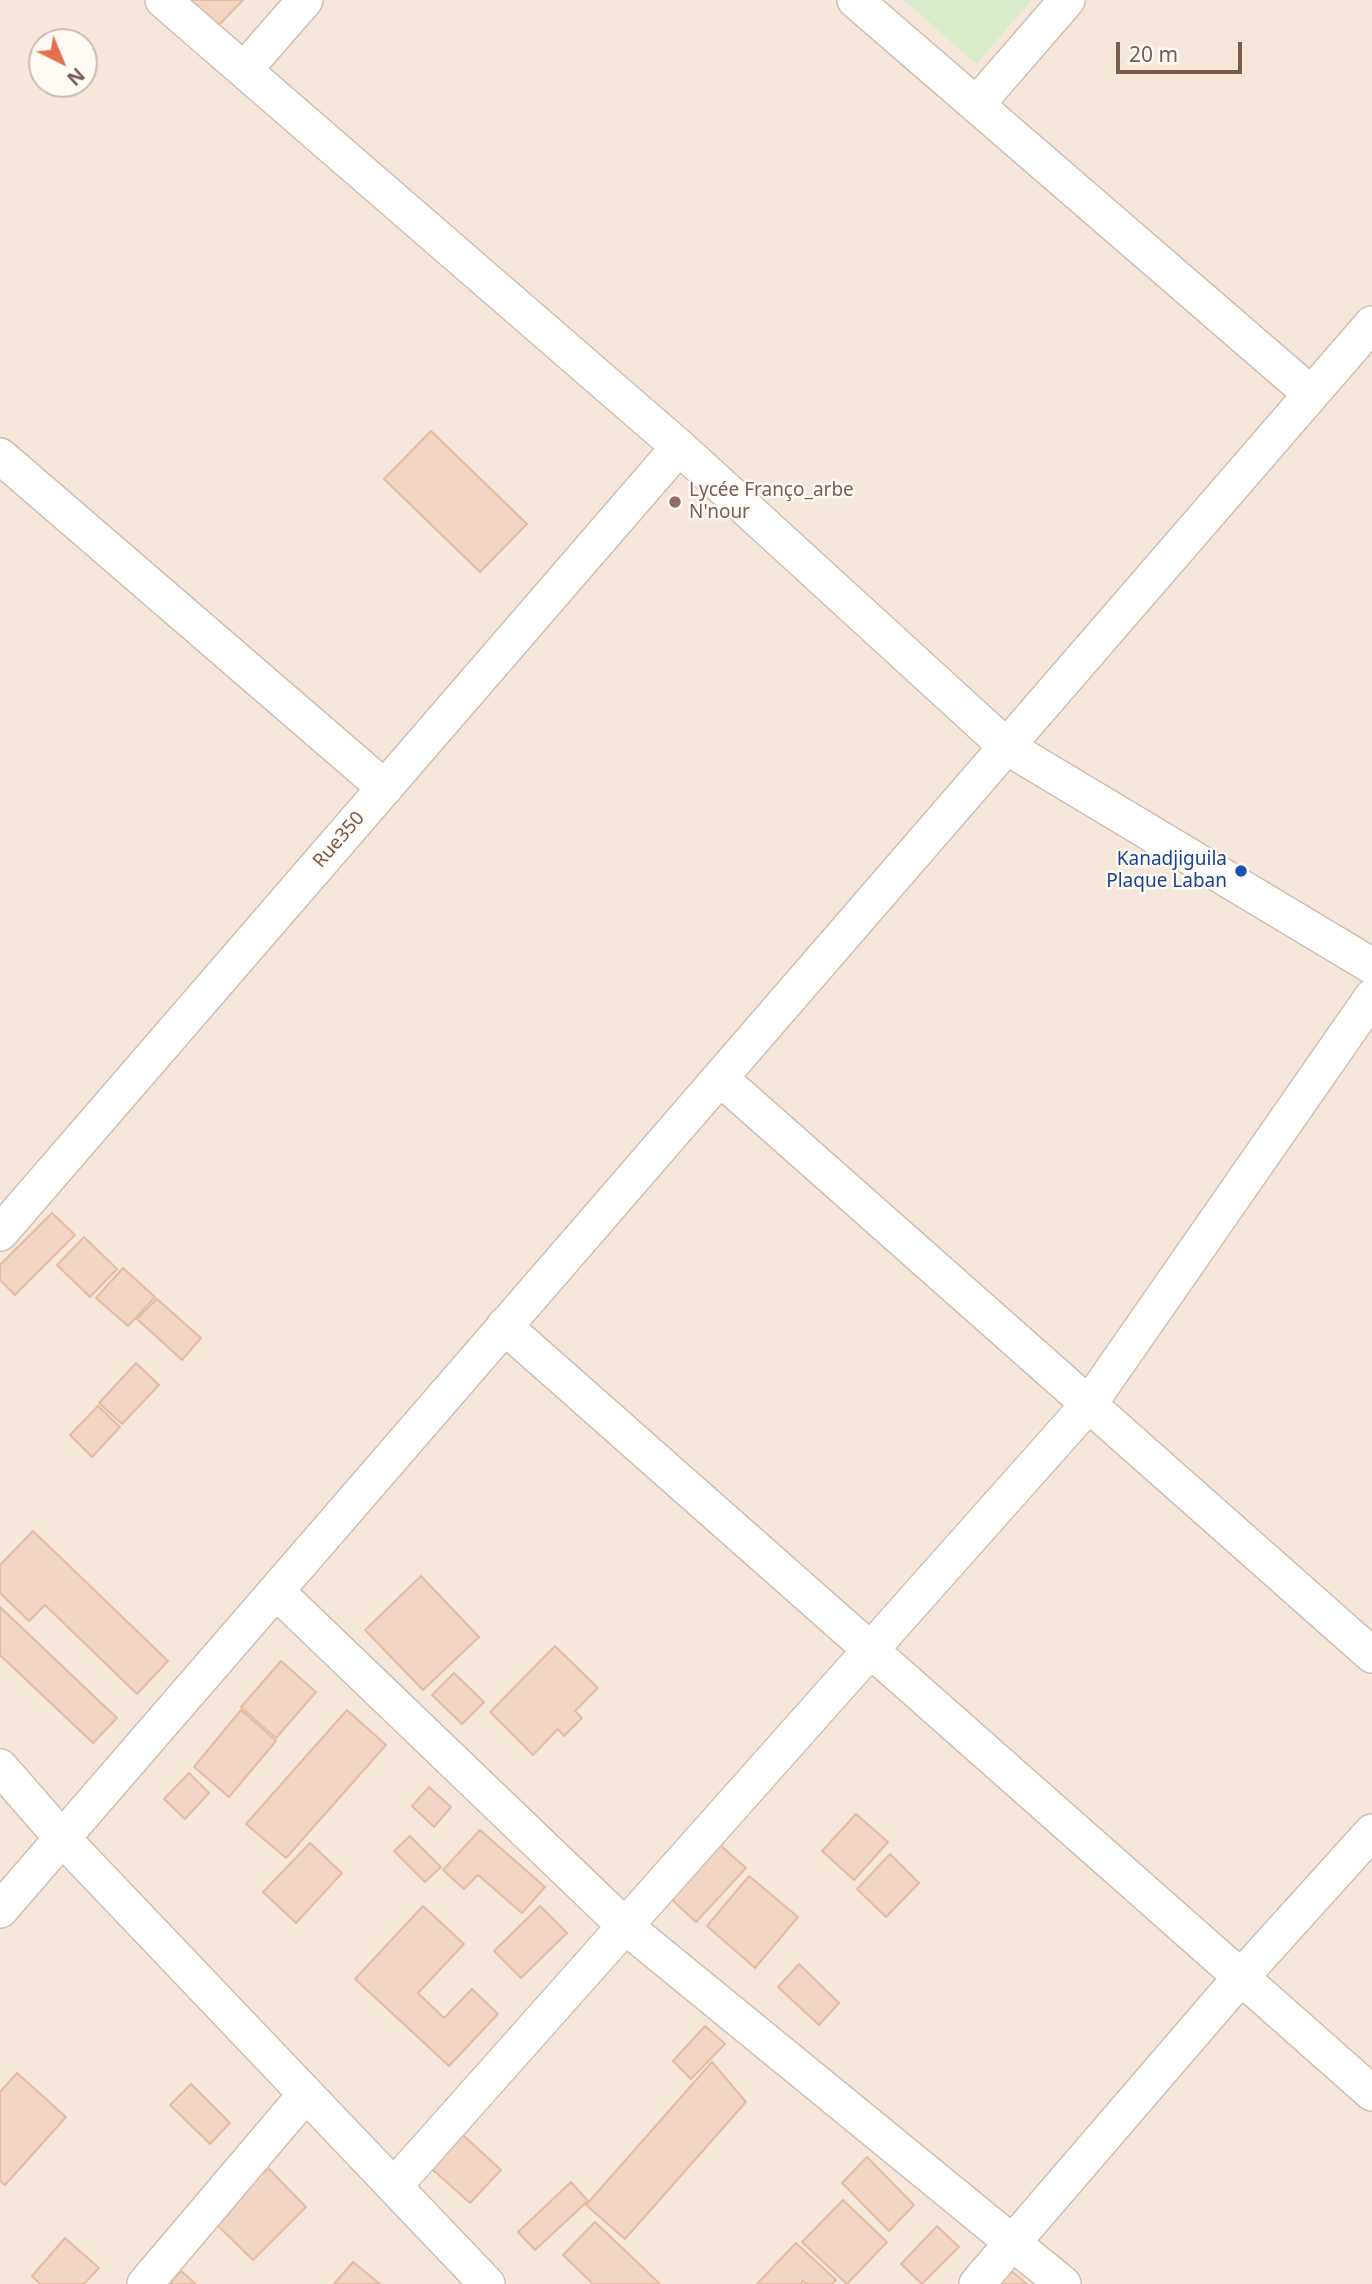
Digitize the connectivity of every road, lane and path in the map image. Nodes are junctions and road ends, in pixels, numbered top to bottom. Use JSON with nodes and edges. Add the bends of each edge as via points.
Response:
{"nodes":[{"id":1,"x":163,"y":0,"type":"edge"},
{"id":2,"x":305,"y":0,"type":"edge"},
{"id":3,"x":855,"y":0,"type":"edge"},
{"id":4,"x":1067,"y":0,"type":"edge"},
{"id":5,"x":244,"y":70,"type":"junction"},
{"id":6,"x":976,"y":105,"type":"junction"},
{"id":7,"x":1372,"y":324,"type":"edge"},
{"id":8,"x":1311,"y":394,"type":"junction"},
{"id":9,"x":679,"y":447,"type":"junction"},
{"id":10,"x":0,"y":456,"type":"edge"},
{"id":11,"x":1007,"y":747,"type":"junction"},
{"id":12,"x":385,"y":788,"type":"junction"},
{"id":13,"x":1372,"y":966,"type":"edge"},
{"id":14,"x":1372,"y":996,"type":"edge"},
{"id":15,"x":720,"y":1078,"type":"junction"},
{"id":16,"x":0,"y":1233,"type":"edge"},
{"id":17,"x":505,"y":1326,"type":"junction"},
{"id":18,"x":1089,"y":1404,"type":"junction"},
{"id":19,"x":276,"y":1591,"type":"junction"},
{"id":20,"x":870,"y":1651,"type":"junction"},
{"id":21,"x":1372,"y":1655,"type":"edge"},
{"id":22,"x":0,"y":1767,"type":"edge"},
{"id":23,"x":1372,"y":1832,"type":"edge"},
{"id":24,"x":62,"y":1838,"type":"junction"},
{"id":25,"x":0,"y":1910,"type":"edge"},
{"id":26,"x":625,"y":1926,"type":"junction"},
{"id":27,"x":1241,"y":1977,"type":"junction"},
{"id":28,"x":1372,"y":2093,"type":"edge"},
{"id":29,"x":306,"y":2094,"type":"junction"},
{"id":30,"x":394,"y":2186,"type":"junction"},
{"id":31,"x":1013,"y":2243,"type":"junction"},
{"id":32,"x":145,"y":2284,"type":"edge"},
{"id":33,"x":487,"y":2284,"type":"edge"},
{"id":34,"x":977,"y":2284,"type":"edge"},
{"id":35,"x":1063,"y":2284,"type":"edge"}],
"edges":[{"from":1,"to":5,"type":"street"},
{"from":2,"to":5,"type":"street"},
{"from":3,"to":6,"type":"street"},
{"from":4,"to":6,"type":"street"},
{"from":5,"to":9,"type":"street"},
{"from":6,"to":8,"type":"street"},
{"from":7,"to":8,"type":"street"},
{"from":8,"to":11,"type":"street"},
{"from":9,"to":11,"type":"street"},
{"from":9,"to":12,"type":"street","name":"Rue350"},
{"from":10,"to":12,"type":"street"},
{"from":11,"to":13,"type":"street"},
{"from":11,"to":15,"type":"street"},
{"from":12,"to":16,"type":"street","name":"Rue350"},
{"from":14,"to":18,"type":"street"},
{"from":15,"to":17,"type":"street"},
{"from":15,"to":18,"type":"street"},
{"from":17,"to":19,"type":"street"},
{"from":17,"to":20,"type":"street"},
{"from":18,"to":20,"type":"street"},
{"from":18,"to":21,"type":"street"},
{"from":19,"to":24,"type":"street"},
{"from":19,"to":26,"type":"street"},
{"from":20,"to":26,"type":"street"},
{"from":20,"to":27,"type":"street"},
{"from":22,"to":24,"type":"street"},
{"from":23,"to":27,"type":"street"},
{"from":24,"to":25,"type":"street"},
{"from":24,"to":29,"type":"street"},
{"from":26,"to":30,"type":"street"},
{"from":26,"to":31,"type":"street"},
{"from":27,"to":28,"type":"street"},
{"from":27,"to":31,"type":"street"},
{"from":29,"to":30,"type":"street"},
{"from":29,"to":32,"type":"street"},
{"from":30,"to":33,"type":"street"},
{"from":31,"to":34,"type":"street"},
{"from":31,"to":35,"type":"street"}]}
